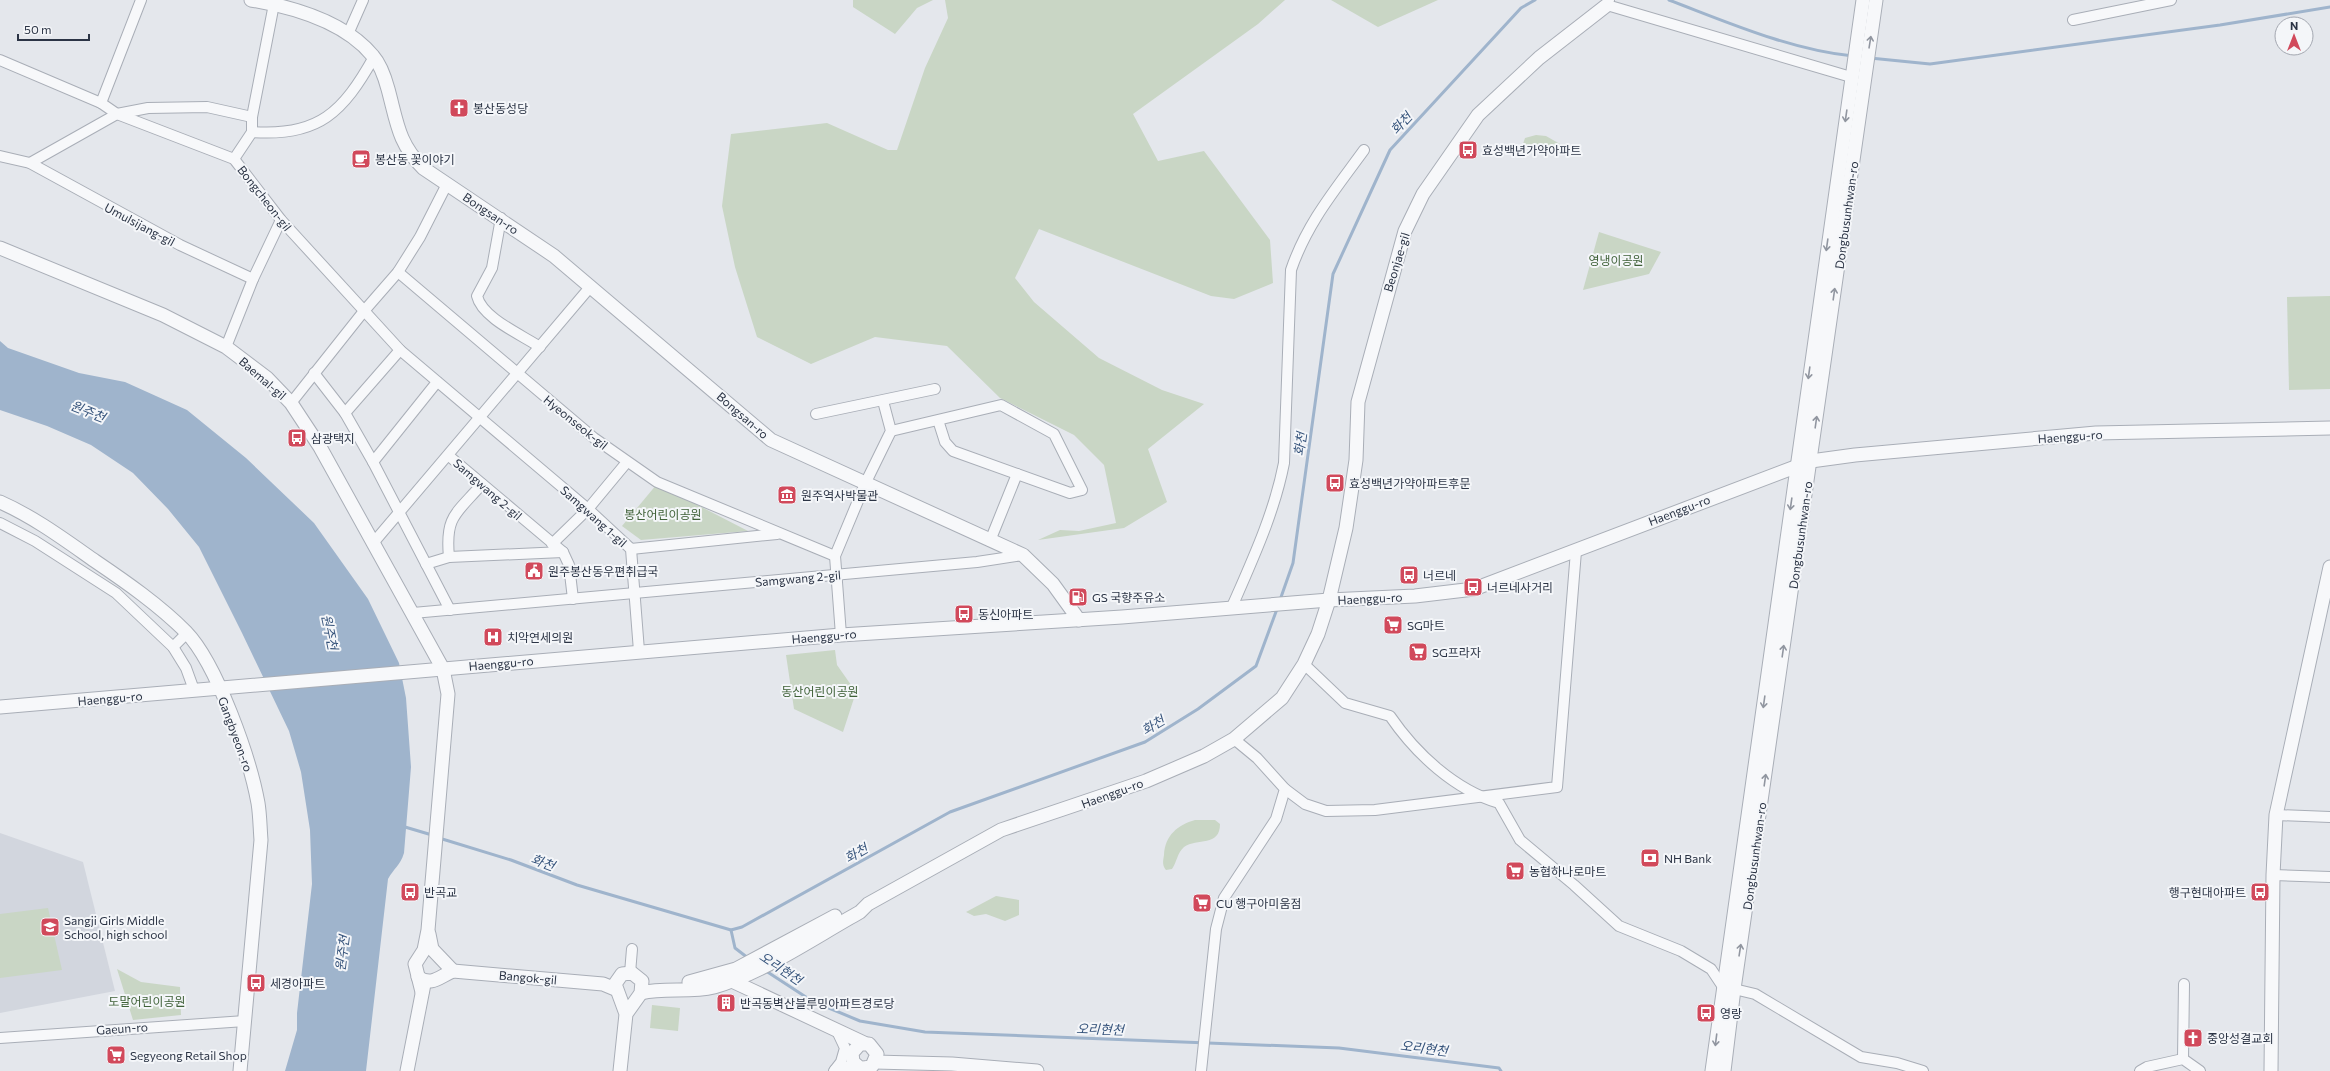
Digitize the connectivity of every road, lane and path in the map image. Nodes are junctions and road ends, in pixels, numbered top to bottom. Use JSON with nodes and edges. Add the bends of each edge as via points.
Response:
{"nodes":[{"id":1,"x":141,"y":0,"type":"edge"},
{"id":2,"x":251,"y":0,"type":"edge"},
{"id":3,"x":363,"y":0,"type":"edge"},
{"id":4,"x":1863,"y":0,"type":"edge"},
{"id":5,"x":1876,"y":0,"type":"edge"},
{"id":6,"x":2171,"y":0,"type":"edge"},
{"id":7,"x":1608,"y":3,"type":"edge"},
{"id":8,"x":274,"y":4,"type":"junction"},
{"id":9,"x":1868,"y":16,"type":"junction"},
{"id":10,"x":2073,"y":20,"type":"dead end"},
{"id":11,"x":348,"y":34,"type":"junction"},
{"id":12,"x":374,"y":57,"type":"junction"},
{"id":13,"x":0,"y":60,"type":"edge"},
{"id":14,"x":1852,"y":72,"type":"junction"},
{"id":15,"x":1866,"y":74,"type":"junction"},
{"id":16,"x":101,"y":103,"type":"junction"},
{"id":17,"x":117,"y":114,"type":"junction"},
{"id":18,"x":252,"y":117,"type":"junction"},
{"id":19,"x":252,"y":132,"type":"junction"},
{"id":20,"x":1364,"y":150,"type":"dead end"},
{"id":21,"x":0,"y":156,"type":"edge"},
{"id":22,"x":234,"y":159,"type":"junction"},
{"id":23,"x":30,"y":163,"type":"junction"},
{"id":24,"x":447,"y":184,"type":"junction"},
{"id":25,"x":501,"y":218,"type":"junction"},
{"id":26,"x":281,"y":220,"type":"junction"},
{"id":27,"x":0,"y":248,"type":"edge"},
{"id":28,"x":398,"y":272,"type":"junction"},
{"id":29,"x":253,"y":279,"type":"junction"},
{"id":30,"x":591,"y":286,"type":"junction"},
{"id":31,"x":364,"y":311,"type":"junction"},
{"id":32,"x":226,"y":347,"type":"junction"},
{"id":33,"x":540,"y":347,"type":"junction"},
{"id":34,"x":400,"y":350,"type":"junction"},
{"id":35,"x":314,"y":373,"type":"junction"},
{"id":36,"x":518,"y":374,"type":"junction"},
{"id":37,"x":437,"y":382,"type":"junction"},
{"id":38,"x":934,"y":389,"type":"dead end"},
{"id":39,"x":883,"y":401,"type":"junction"},
{"id":40,"x":291,"y":403,"type":"junction"},
{"id":41,"x":344,"y":413,"type":"junction"},
{"id":42,"x":816,"y":414,"type":"dead end"},
{"id":43,"x":480,"y":419,"type":"junction"},
{"id":44,"x":938,"y":420,"type":"junction"},
{"id":45,"x":2330,"y":428,"type":"edge"},
{"id":46,"x":891,"y":431,"type":"junction"},
{"id":47,"x":449,"y":456,"type":"junction"},
{"id":48,"x":1810,"y":461,"type":"junction"},
{"id":49,"x":373,"y":462,"type":"junction"},
{"id":50,"x":627,"y":462,"type":"junction"},
{"id":51,"x":1796,"y":465,"type":"junction"},
{"id":52,"x":1017,"y":474,"type":"junction"},
{"id":53,"x":482,"y":484,"type":"junction"},
{"id":54,"x":865,"y":484,"type":"junction"},
{"id":55,"x":0,"y":502,"type":"edge"},
{"id":56,"x":588,"y":509,"type":"junction"},
{"id":57,"x":399,"y":513,"type":"junction"},
{"id":58,"x":0,"y":523,"type":"edge"},
{"id":59,"x":780,"y":534,"type":"junction"},
{"id":60,"x":990,"y":541,"type":"junction"},
{"id":61,"x":374,"y":542,"type":"junction"},
{"id":62,"x":552,"y":544,"type":"junction"},
{"id":63,"x":630,"y":549,"type":"junction"},
{"id":64,"x":1576,"y":551,"type":"junction"},
{"id":65,"x":563,"y":552,"type":"junction"},
{"id":66,"x":1023,"y":555,"type":"junction"},
{"id":67,"x":835,"y":556,"type":"junction"},
{"id":68,"x":450,"y":557,"type":"junction"},
{"id":69,"x":426,"y":564,"type":"junction"},
{"id":70,"x":2330,"y":567,"type":"edge"},
{"id":71,"x":836,"y":575,"type":"junction"},
{"id":72,"x":635,"y":594,"type":"junction"},
{"id":73,"x":573,"y":599,"type":"junction"},
{"id":74,"x":1329,"y":600,"type":"junction"},
{"id":75,"x":1231,"y":609,"type":"junction"},
{"id":76,"x":450,"y":610,"type":"junction"},
{"id":77,"x":413,"y":613,"type":"junction"},
{"id":78,"x":1079,"y":620,"type":"junction"},
{"id":79,"x":187,"y":633,"type":"junction"},
{"id":80,"x":841,"y":635,"type":"junction"},
{"id":81,"x":173,"y":647,"type":"junction"},
{"id":82,"x":639,"y":651,"type":"junction"},
{"id":83,"x":1304,"y":664,"type":"junction"},
{"id":84,"x":443,"y":669,"type":"junction"},
{"id":85,"x":220,"y":687,"type":"junction"},
{"id":86,"x":194,"y":690,"type":"junction"},
{"id":87,"x":0,"y":707,"type":"edge"},
{"id":88,"x":1234,"y":739,"type":"junction"},
{"id":89,"x":1285,"y":789,"type":"junction"},
{"id":90,"x":1481,"y":798,"type":"junction"},
{"id":91,"x":2276,"y":816,"type":"junction"},
{"id":92,"x":2330,"y":817,"type":"edge"},
{"id":93,"x":2273,"y":876,"type":"junction"},
{"id":94,"x":2330,"y":877,"type":"edge"},
{"id":95,"x":428,"y":930,"type":"junction"},
{"id":96,"x":632,"y":949,"type":"dead end"},
{"id":97,"x":440,"y":957,"type":"junction"},
{"id":98,"x":417,"y":960,"type":"junction"},
{"id":99,"x":453,"y":971,"type":"junction"},
{"id":100,"x":630,"y":972,"type":"junction"},
{"id":101,"x":441,"y":977,"type":"junction"},
{"id":102,"x":732,"y":977,"type":"junction"},
{"id":103,"x":422,"y":983,"type":"junction"},
{"id":104,"x":2184,"y":984,"type":"dead end"},
{"id":105,"x":1728,"y":988,"type":"junction"},
{"id":106,"x":617,"y":989,"type":"junction"},
{"id":107,"x":640,"y":991,"type":"junction"},
{"id":108,"x":626,"y":1014,"type":"junction"},
{"id":109,"x":245,"y":1021,"type":"junction"},
{"id":110,"x":837,"y":1031,"type":"junction"},
{"id":111,"x":0,"y":1038,"type":"edge"},
{"id":112,"x":869,"y":1045,"type":"junction"},
{"id":113,"x":849,"y":1051,"type":"junction"},
{"id":114,"x":2182,"y":1059,"type":"junction"},
{"id":115,"x":875,"y":1062,"type":"junction"},
{"id":116,"x":952,"y":1064,"type":"junction"},
{"id":117,"x":860,"y":1068,"type":"junction"},
{"id":118,"x":1201,"y":1070,"type":"edge"},
{"id":119,"x":240,"y":1071,"type":"edge"},
{"id":120,"x":407,"y":1071,"type":"edge"},
{"id":121,"x":620,"y":1071,"type":"edge"},
{"id":122,"x":835,"y":1071,"type":"edge"},
{"id":123,"x":1037,"y":1071,"type":"edge"},
{"id":124,"x":1712,"y":1071,"type":"edge"},
{"id":125,"x":1724,"y":1071,"type":"edge"},
{"id":126,"x":1923,"y":1071,"type":"edge"},
{"id":127,"x":2140,"y":1071,"type":"edge"},
{"id":128,"x":2200,"y":1071,"type":"edge"},
{"id":129,"x":2271,"y":1071,"type":"edge"}],
"edges":[{"from":1,"to":16,"type":"street"},
{"from":2,"to":8,"type":"street","name":"Bongsan-ro"},
{"from":3,"to":11,"type":"street"},
{"from":4,"to":9,"type":"street","name":"Dongbusunhwan-ro"},
{"from":5,"to":9,"type":"street","name":"Dongbusunhwan-ro"},
{"from":6,"to":10,"type":"street"},
{"from":7,"to":14,"type":"street"},
{"from":7,"to":74,"type":"street","name":"Beonjae-gil","via":[[1539,58],[1478,115],[1423,194],[1405,231],[1358,402],[1356,460],[1346,528]]},
{"from":8,"to":11,"type":"street","name":"Bongsan-ro","via":[[304,13]]},
{"from":8,"to":18,"type":"street"},
{"from":9,"to":14,"type":"street","name":"Dongbusunhwan-ro"},
{"from":15,"to":9,"type":"street","name":"Dongbusunhwan-ro","one_way":true},
{"from":11,"to":12,"type":"street","name":"Bongsan-ro"},
{"from":12,"to":19,"type":"street","via":[[345,103],[332,114],[297,130],[270,134]]},
{"from":12,"to":24,"type":"street","name":"Bongsan-ro","via":[[382,72],[402,143],[423,168]]},
{"from":13,"to":16,"type":"street","name":"Bongcheon-gil"},
{"from":14,"to":15,"type":"street"},
{"from":14,"to":51,"type":"street","name":"Dongbusunhwan-ro","one_way":true},
{"from":48,"to":15,"type":"street","name":"Dongbusunhwan-ro","one_way":true},
{"from":16,"to":17,"type":"street","name":"Bongcheon-gil"},
{"from":17,"to":18,"type":"street","via":[[148,108],[208,107]]},
{"from":17,"to":22,"type":"street","name":"Bongcheon-gil"},
{"from":17,"to":23,"type":"street"},
{"from":18,"to":19,"type":"street"},
{"from":19,"to":22,"type":"street"},
{"from":20,"to":75,"type":"street","via":[[1300,243],[1291,270],[1284,463],[1279,489],[1264,535]]},
{"from":21,"to":23,"type":"street","name":"Umulsijang-gil"},
{"from":22,"to":26,"type":"street","name":"Bongcheon-gil"},
{"from":23,"to":29,"type":"street","name":"Umulsijang-gil","via":[[180,246]]},
{"from":24,"to":25,"type":"street","name":"Bongsan-ro"},
{"from":24,"to":28,"type":"street","via":[[420,237]]},
{"from":25,"to":30,"type":"street","name":"Bongsan-ro"},
{"from":25,"to":33,"type":"street","via":[[492,268],[477,296],[479,304],[486,313]]},
{"from":26,"to":29,"type":"street"},
{"from":26,"to":31,"type":"street","name":"Bongcheon-gil"},
{"from":27,"to":32,"type":"street","name":"Baemal-gil","via":[[163,314]]},
{"from":28,"to":31,"type":"street"},
{"from":28,"to":36,"type":"street","name":"Hyeonseok-gil"},
{"from":29,"to":32,"type":"street"},
{"from":30,"to":33,"type":"street"},
{"from":30,"to":54,"type":"street","name":"Bongsan-ro","via":[[771,440]]},
{"from":31,"to":34,"type":"street","name":"Samgwang 1-gil"},
{"from":31,"to":35,"type":"street"},
{"from":32,"to":40,"type":"street","name":"Baemal-gil","via":[[267,378]]},
{"from":33,"to":36,"type":"street"},
{"from":34,"to":37,"type":"street","name":"Samgwang 1-gil"},
{"from":34,"to":41,"type":"street"},
{"from":35,"to":40,"type":"street"},
{"from":35,"to":41,"type":"street"},
{"from":36,"to":43,"type":"street"},
{"from":36,"to":50,"type":"street","name":"Hyeonseok-gil","via":[[594,438]]},
{"from":37,"to":43,"type":"street","name":"Samgwang 1-gil"},
{"from":37,"to":49,"type":"street"},
{"from":38,"to":39,"type":"street"},
{"from":39,"to":42,"type":"street"},
{"from":39,"to":46,"type":"street"},
{"from":40,"to":61,"type":"street","name":"Baemal-gil","via":[[320,447]]},
{"from":41,"to":49,"type":"street"},
{"from":43,"to":47,"type":"street"},
{"from":43,"to":56,"type":"street","name":"Samgwang 1-gil"},
{"from":44,"to":46,"type":"street"},
{"from":44,"to":52,"type":"street","via":[[945,442],[953,451]]},
{"from":44,"to":52,"type":"street","via":[[1001,405],[1054,434],[1082,490],[1070,493]]},
{"from":45,"to":48,"type":"street","name":"Haenggu-ro","via":[[2096,433]]},
{"from":46,"to":54,"type":"street"},
{"from":47,"to":53,"type":"street","name":"Samgwang 2-gil"},
{"from":47,"to":57,"type":"street"},
{"from":48,"to":51,"type":"street","name":"Haenggu-ro"},
{"from":105,"to":48,"type":"street","name":"Dongbusunhwan-ro","one_way":true},
{"from":49,"to":57,"type":"street"},
{"from":50,"to":56,"type":"street"},
{"from":50,"to":59,"type":"street","name":"Hyeonseok-gil","via":[[657,482]]},
{"from":51,"to":64,"type":"street","name":"Haenggu-ro"},
{"from":51,"to":105,"type":"street","name":"Dongbusunhwan-ro","one_way":true},
{"from":52,"to":60,"type":"street"},
{"from":53,"to":62,"type":"street","name":"Samgwang 2-gil"},
{"from":53,"to":68,"type":"street","via":[[452,518],[448,534]]},
{"from":54,"to":60,"type":"street","name":"Bongsan-ro"},
{"from":54,"to":67,"type":"street"},
{"from":55,"to":79,"type":"street","name":"Gangbyeon-ro","via":[[18,510],[104,567],[163,611]]},
{"from":56,"to":62,"type":"street"},
{"from":56,"to":63,"type":"street","name":"Samgwang 1-gil"},
{"from":57,"to":61,"type":"street"},
{"from":57,"to":69,"type":"street"},
{"from":58,"to":81,"type":"street","via":[[35,540],[116,593]]},
{"from":59,"to":63,"type":"street","name":"Hyeonseok-gil"},
{"from":59,"to":67,"type":"street","name":"Hyeonseok-gil"},
{"from":60,"to":66,"type":"street","name":"Bongsan-ro"},
{"from":61,"to":77,"type":"street","name":"Baemal-gil"},
{"from":62,"to":65,"type":"street","name":"Samgwang 2-gil"},
{"from":63,"to":72,"type":"street","name":"Samgwang 1-gil"},
{"from":64,"to":74,"type":"street","name":"Haenggu-ro","via":[[1474,589],[1415,596]]},
{"from":64,"to":90,"type":"street","via":[[1557,787]]},
{"from":65,"to":68,"type":"street"},
{"from":65,"to":73,"type":"street","via":[[569,566]]},
{"from":66,"to":71,"type":"street","name":"Samgwang 2-gil","via":[[977,562]]},
{"from":66,"to":78,"type":"street","name":"Bongsan-ro","via":[[1053,584]]},
{"from":67,"to":71,"type":"street"},
{"from":68,"to":69,"type":"street"},
{"from":69,"to":76,"type":"street"},
{"from":70,"to":91,"type":"street"},
{"from":71,"to":72,"type":"street","name":"Samgwang 2-gil"},
{"from":71,"to":80,"type":"street"},
{"from":72,"to":73,"type":"street","name":"Samgwang 2-gil"},
{"from":72,"to":82,"type":"street","name":"Samgwang 1-gil"},
{"from":73,"to":76,"type":"street","name":"Samgwang 2-gil"},
{"from":74,"to":75,"type":"street","name":"Haenggu-ro"},
{"from":74,"to":83,"type":"street","name":"Haenggu-ro","via":[[1318,634]]},
{"from":75,"to":78,"type":"street","name":"Haenggu-ro"},
{"from":76,"to":77,"type":"street","name":"Samgwang 2-gil"},
{"from":77,"to":84,"type":"street","name":"Baemal-gil"},
{"from":78,"to":80,"type":"street","name":"Haenggu-ro"},
{"from":79,"to":81,"type":"street"},
{"from":79,"to":85,"type":"street","name":"Gangbyeon-ro","via":[[209,665]]},
{"from":80,"to":82,"type":"street","name":"Haenggu-ro"},
{"from":81,"to":86,"type":"street","via":[[186,668]]},
{"from":82,"to":84,"type":"street","name":"Haenggu-ro"},
{"from":83,"to":88,"type":"street","name":"Haenggu-ro","via":[[1282,698]]},
{"from":83,"to":90,"type":"street","via":[[1345,703],[1390,716],[1404,736],[1429,762]]},
{"from":84,"to":85,"type":"street","name":"Haenggu-ro"},
{"from":84,"to":95,"type":"street","via":[[448,694]]},
{"from":85,"to":86,"type":"street","name":"Haenggu-ro"},
{"from":85,"to":109,"type":"street","name":"Gangbyeon-ro","via":[[252,776],[258,804],[260,840]]},
{"from":86,"to":87,"type":"street","name":"Haenggu-ro"},
{"from":88,"to":89,"type":"street","via":[[1257,758]]},
{"from":88,"to":102,"type":"street","name":"Haenggu-ro","via":[[1204,756],[1146,781],[1001,830],[868,904],[853,906],[797,942]]},
{"from":89,"to":90,"type":"street","via":[[1305,804],[1326,811],[1375,810]]},
{"from":89,"to":118,"type":"street","via":[[1276,819],[1224,898],[1216,930]]},
{"from":90,"to":105,"type":"street","via":[[1499,803],[1520,840],[1619,926],[1681,951],[1711,969]]},
{"from":91,"to":92,"type":"street"},
{"from":91,"to":93,"type":"street"},
{"from":93,"to":94,"type":"street"},
{"from":93,"to":129,"type":"street"},
{"from":95,"to":97,"type":"street","via":[[432,949]]},
{"from":95,"to":98,"type":"street","via":[[424,950]]},
{"from":96,"to":100,"type":"street"},
{"from":97,"to":98,"type":"street","via":[[425,954]]},
{"from":97,"to":99,"type":"street"},
{"from":97,"to":101,"type":"street","via":[[444,968]]},
{"from":98,"to":103,"type":"street","via":[[415,969]]},
{"from":99,"to":101,"type":"street"},
{"from":99,"to":106,"type":"street","name":"Bangok-gil","via":[[603,984]]},
{"from":100,"to":106,"type":"street","via":[[622,974]]},
{"from":100,"to":107,"type":"street","via":[[636,974]]},
{"from":101,"to":103,"type":"street","via":[[433,982]]},
{"from":102,"to":107,"type":"street","name":"Haenggu-ro","via":[[700,989]]},
{"from":102,"to":110,"type":"street"},
{"from":103,"to":120,"type":"street"},
{"from":104,"to":114,"type":"street"},
{"from":105,"to":124,"type":"street","name":"Dongbusunhwan-ro","one_way":true},
{"from":105,"to":125,"type":"street","name":"Dongbusunhwan-ro"},
{"from":105,"to":126,"type":"street","via":[[1755,994],[1861,1057],[1897,1063]]},
{"from":106,"to":107,"type":"street","via":[[628,1000]]},
{"from":106,"to":108,"type":"street"},
{"from":107,"to":108,"type":"street"},
{"from":108,"to":121,"type":"street"},
{"from":109,"to":111,"type":"street","name":"Gaeun-ro"},
{"from":109,"to":119,"type":"street","name":"Gangbyeon-ro"},
{"from":110,"to":112,"type":"street"},
{"from":110,"to":113,"type":"street"},
{"from":112,"to":113,"type":"street","via":[[856,1046]]},
{"from":112,"to":115,"type":"street","via":[[877,1054]]},
{"from":112,"to":116,"type":"street","via":[[893,1055]]},
{"from":113,"to":117,"type":"street","via":[[853,1062]]},
{"from":113,"to":122,"type":"street"},
{"from":114,"to":127,"type":"street"},
{"from":114,"to":128,"type":"street"},
{"from":115,"to":116,"type":"street"},
{"from":115,"to":117,"type":"street","via":[[869,1068]]},
{"from":116,"to":123,"type":"street"},
{"from":117,"to":122,"type":"street","via":[[844,1067]]}]}
